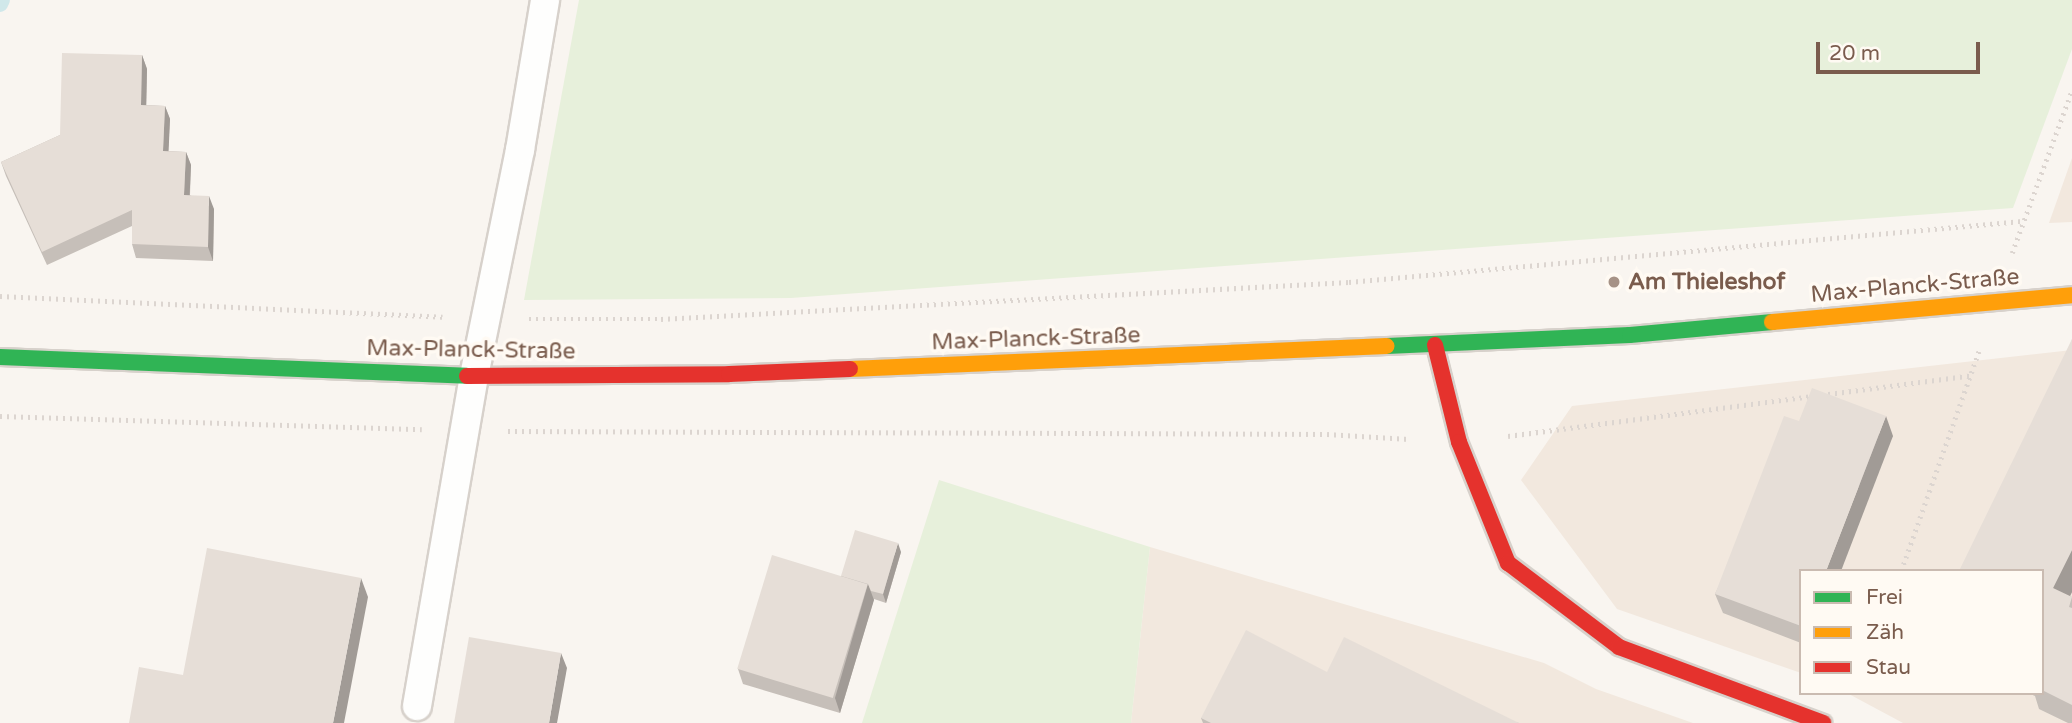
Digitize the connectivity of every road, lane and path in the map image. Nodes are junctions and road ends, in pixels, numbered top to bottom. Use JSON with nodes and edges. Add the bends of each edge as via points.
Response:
{"nodes":[{"id":1,"x":545,"y":0,"type":"edge"},
{"id":2,"x":2072,"y":90,"type":"edge"},
{"id":3,"x":2022,"y":221,"type":"junction"},
{"id":4,"x":2072,"y":295,"type":"edge"},
{"id":5,"x":0,"y":296,"type":"edge"},
{"id":6,"x":1995,"y":302,"type":"junction"},
{"id":7,"x":485,"y":319,"type":"junction"},
{"id":8,"x":1435,"y":345,"type":"junction"},
{"id":9,"x":0,"y":357,"type":"edge"},
{"id":10,"x":1972,"y":375,"type":"junction"},
{"id":11,"x":474,"y":376,"type":"junction"},
{"id":12,"x":0,"y":416,"type":"edge"},
{"id":13,"x":465,"y":430,"type":"junction"},
{"id":14,"x":1460,"y":442,"type":"junction"},
{"id":15,"x":1902,"y":569,"type":"edge"},
{"id":16,"x":417,"y":706,"type":"dead end"},
{"id":17,"x":1814,"y":722,"type":"edge"}],
"edges":[{"from":1,"to":7,"type":"lane"},
{"from":2,"to":3,"type":"path"},
{"from":3,"to":6,"type":"path"},
{"from":3,"to":7,"type":"path","via":[[1349,282],[661,319]]},
{"from":4,"to":6,"type":"street","name":"Max-Planck-Straße"},
{"from":5,"to":7,"type":"path"},
{"from":6,"to":8,"type":"street","name":"Max-Planck-Straße","via":[[1630,335]]},
{"from":6,"to":10,"type":"path"},
{"from":7,"to":11,"type":"lane"},
{"from":8,"to":11,"type":"street","name":"Max-Planck-Straße","via":[[729,374]]},
{"from":8,"to":14,"type":"street"},
{"from":9,"to":11,"type":"street","name":"Max-Planck-Straße"},
{"from":10,"to":14,"type":"path"},
{"from":10,"to":15,"type":"path"},
{"from":11,"to":13,"type":"lane"},
{"from":12,"to":13,"type":"path"},
{"from":13,"to":14,"type":"path","via":[[1326,434]]},
{"from":13,"to":16,"type":"lane"},
{"from":14,"to":17,"type":"street","via":[[1508,563],[1619,647]]}]}
